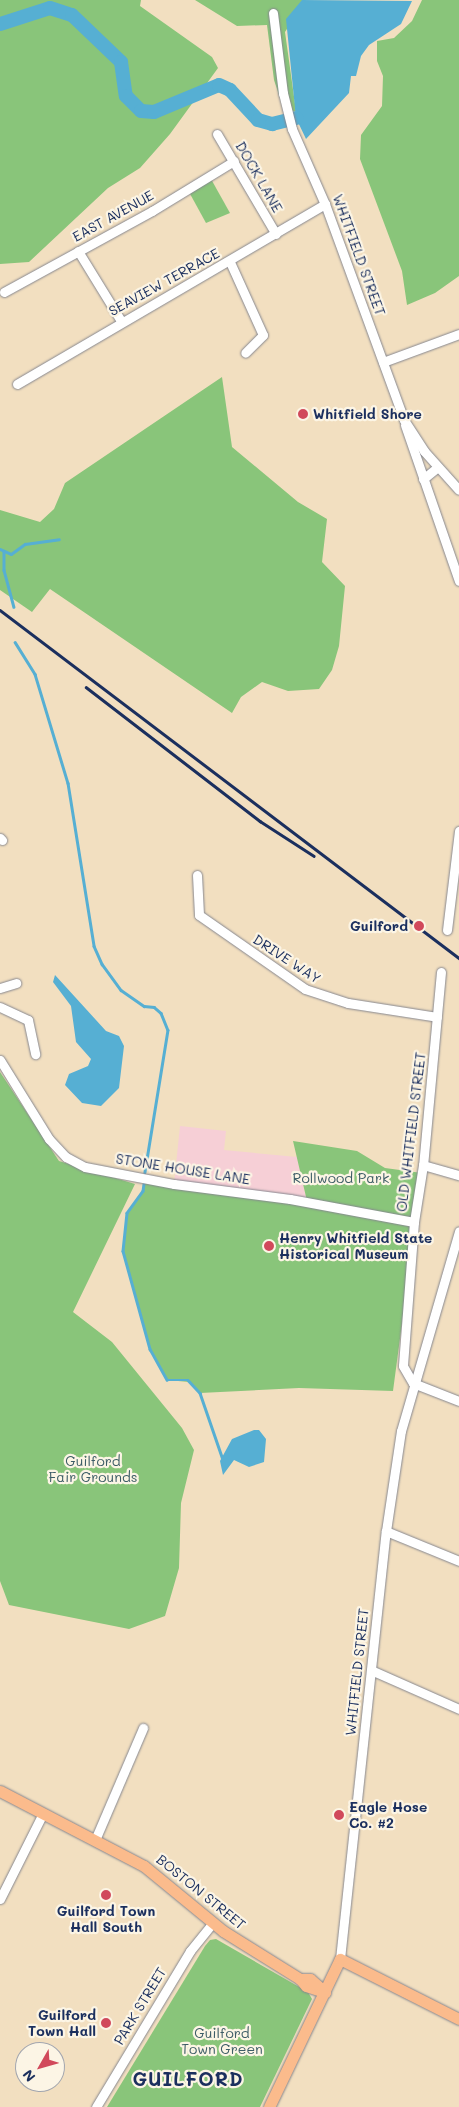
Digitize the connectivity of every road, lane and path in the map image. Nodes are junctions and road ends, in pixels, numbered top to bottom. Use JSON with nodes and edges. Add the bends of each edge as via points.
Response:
{"nodes":[{"id":1,"x":274,"y":13,"type":"dead end"},
{"id":2,"x":218,"y":134,"type":"dead end"},
{"id":3,"x":234,"y":161,"type":"junction"},
{"id":4,"x":325,"y":204,"type":"junction"},
{"id":5,"x":276,"y":234,"type":"junction"},
{"id":6,"x":78,"y":251,"type":"junction"},
{"id":7,"x":230,"y":262,"type":"junction"},
{"id":8,"x":4,"y":292,"type":"dead end"},
{"id":9,"x":121,"y":321,"type":"junction"},
{"id":10,"x":459,"y":334,"type":"edge"},
{"id":11,"x":245,"y":353,"type":"dead end"},
{"id":12,"x":383,"y":362,"type":"junction"},
{"id":13,"x":17,"y":384,"type":"dead end"},
{"id":14,"x":404,"y":420,"type":"junction"},
{"id":15,"x":438,"y":467,"type":"junction"},
{"id":16,"x":423,"y":479,"type":"junction"},
{"id":17,"x":459,"y":490,"type":"edge"},
{"id":18,"x":459,"y":581,"type":"edge"},
{"id":19,"x":459,"y":831,"type":"edge"},
{"id":20,"x":459,"y":836,"type":"edge"},
{"id":21,"x":197,"y":875,"type":"dead end"},
{"id":22,"x":447,"y":930,"type":"dead end"},
{"id":23,"x":441,"y":972,"type":"dead end"},
{"id":24,"x":16,"y":983,"type":"dead end"},
{"id":25,"x":0,"y":988,"type":"edge"},
{"id":26,"x":0,"y":1007,"type":"edge"},
{"id":27,"x":437,"y":1017,"type":"junction"},
{"id":28,"x":35,"y":1054,"type":"dead end"},
{"id":29,"x":0,"y":1060,"type":"edge"},
{"id":30,"x":423,"y":1165,"type":"junction"},
{"id":31,"x":459,"y":1175,"type":"edge"},
{"id":32,"x":414,"y":1222,"type":"junction"},
{"id":33,"x":459,"y":1231,"type":"edge"},
{"id":34,"x":413,"y":1382,"type":"junction"},
{"id":35,"x":459,"y":1401,"type":"edge"},
{"id":36,"x":386,"y":1531,"type":"junction"},
{"id":37,"x":459,"y":1561,"type":"edge"},
{"id":38,"x":373,"y":1671,"type":"junction"},
{"id":39,"x":459,"y":1709,"type":"edge"},
{"id":40,"x":143,"y":1728,"type":"dead end"},
{"id":41,"x":0,"y":1791,"type":"edge"},
{"id":42,"x":43,"y":1813,"type":"junction"},
{"id":43,"x":96,"y":1840,"type":"junction"},
{"id":44,"x":0,"y":1899,"type":"edge"},
{"id":45,"x":213,"y":1923,"type":"junction"},
{"id":46,"x":340,"y":1960,"type":"junction"},
{"id":47,"x":325,"y":1992,"type":"junction"},
{"id":48,"x":459,"y":2019,"type":"edge"},
{"id":49,"x":96,"y":2107,"type":"edge"},
{"id":50,"x":269,"y":2107,"type":"edge"}],
"edges":[{"from":1,"to":4,"type":"street","name":"WHITFIELD STREET","via":[[287,112]]},
{"from":2,"to":3,"type":"street","name":"DOCK LANE"},
{"from":3,"to":5,"type":"street","name":"DOCK LANE"},
{"from":3,"to":6,"type":"street","name":"EAST AVENUE"},
{"from":4,"to":5,"type":"street","name":"SEAVIEW TERRACE"},
{"from":4,"to":12,"type":"street","name":"WHITFIELD STREET"},
{"from":5,"to":7,"type":"street","name":"SEAVIEW TERRACE"},
{"from":6,"to":8,"type":"street","name":"EAST AVENUE"},
{"from":6,"to":9,"type":"street"},
{"from":7,"to":9,"type":"street","name":"SEAVIEW TERRACE"},
{"from":7,"to":11,"type":"street","via":[[263,335]]},
{"from":9,"to":13,"type":"street","name":"SEAVIEW TERRACE"},
{"from":10,"to":12,"type":"street"},
{"from":12,"to":14,"type":"street","name":"WHITFIELD STREET"},
{"from":14,"to":15,"type":"street","name":"WHITFIELD STREET"},
{"from":14,"to":16,"type":"street"},
{"from":15,"to":16,"type":"street"},
{"from":15,"to":17,"type":"street","name":"WHITFIELD STREET"},
{"from":16,"to":18,"type":"street"},
{"from":19,"to":20,"type":"street"},
{"from":20,"to":22,"type":"street"},
{"from":21,"to":27,"type":"street","name":"DRIVE WAY","via":[[199,915],[305,989],[348,1003]]},
{"from":23,"to":27,"type":"street","name":"OLD WHITFIELD STREET"},
{"from":24,"to":25,"type":"street"},
{"from":26,"to":28,"type":"street","via":[[28,1020]]},
{"from":27,"to":30,"type":"street","name":"OLD WHITFIELD STREET"},
{"from":29,"to":32,"type":"street","name":"STONE HOUSE LANE","via":[[49,1139],[66,1157],[85,1166],[174,1184],[292,1199]]},
{"from":30,"to":31,"type":"street"},
{"from":30,"to":32,"type":"street","name":"OLD WHITFIELD STREET"},
{"from":32,"to":34,"type":"street","name":"OLD WHITFIELD STREET","via":[[403,1358],[403,1366]]},
{"from":33,"to":34,"type":"street","name":"WHITFIELD STREET"},
{"from":34,"to":35,"type":"street"},
{"from":34,"to":36,"type":"street","name":"WHITFIELD STREET","via":[[401,1431]]},
{"from":36,"to":37,"type":"street"},
{"from":36,"to":38,"type":"street","name":"WHITFIELD STREET"},
{"from":38,"to":39,"type":"street"},
{"from":38,"to":46,"type":"street","name":"WHITFIELD STREET"},
{"from":40,"to":43,"type":"street"},
{"from":41,"to":42,"type":"main road","name":"BOSTON STREET"},
{"from":42,"to":43,"type":"main road","name":"BOSTON STREET"},
{"from":42,"to":44,"type":"street"},
{"from":43,"to":45,"type":"main road","name":"BOSTON STREET","via":[[157,1874]]},
{"from":45,"to":47,"type":"main road","name":"BOSTON STREET","via":[[300,1978],[315,1982]]},
{"from":45,"to":49,"type":"street","name":"PARK STREET","via":[[190,1951]]},
{"from":46,"to":47,"type":"main road","name":"WHITFIELD STREET"},
{"from":46,"to":48,"type":"main road"},
{"from":47,"to":50,"type":"main road","name":"WHITFIELD STREET"}]}
